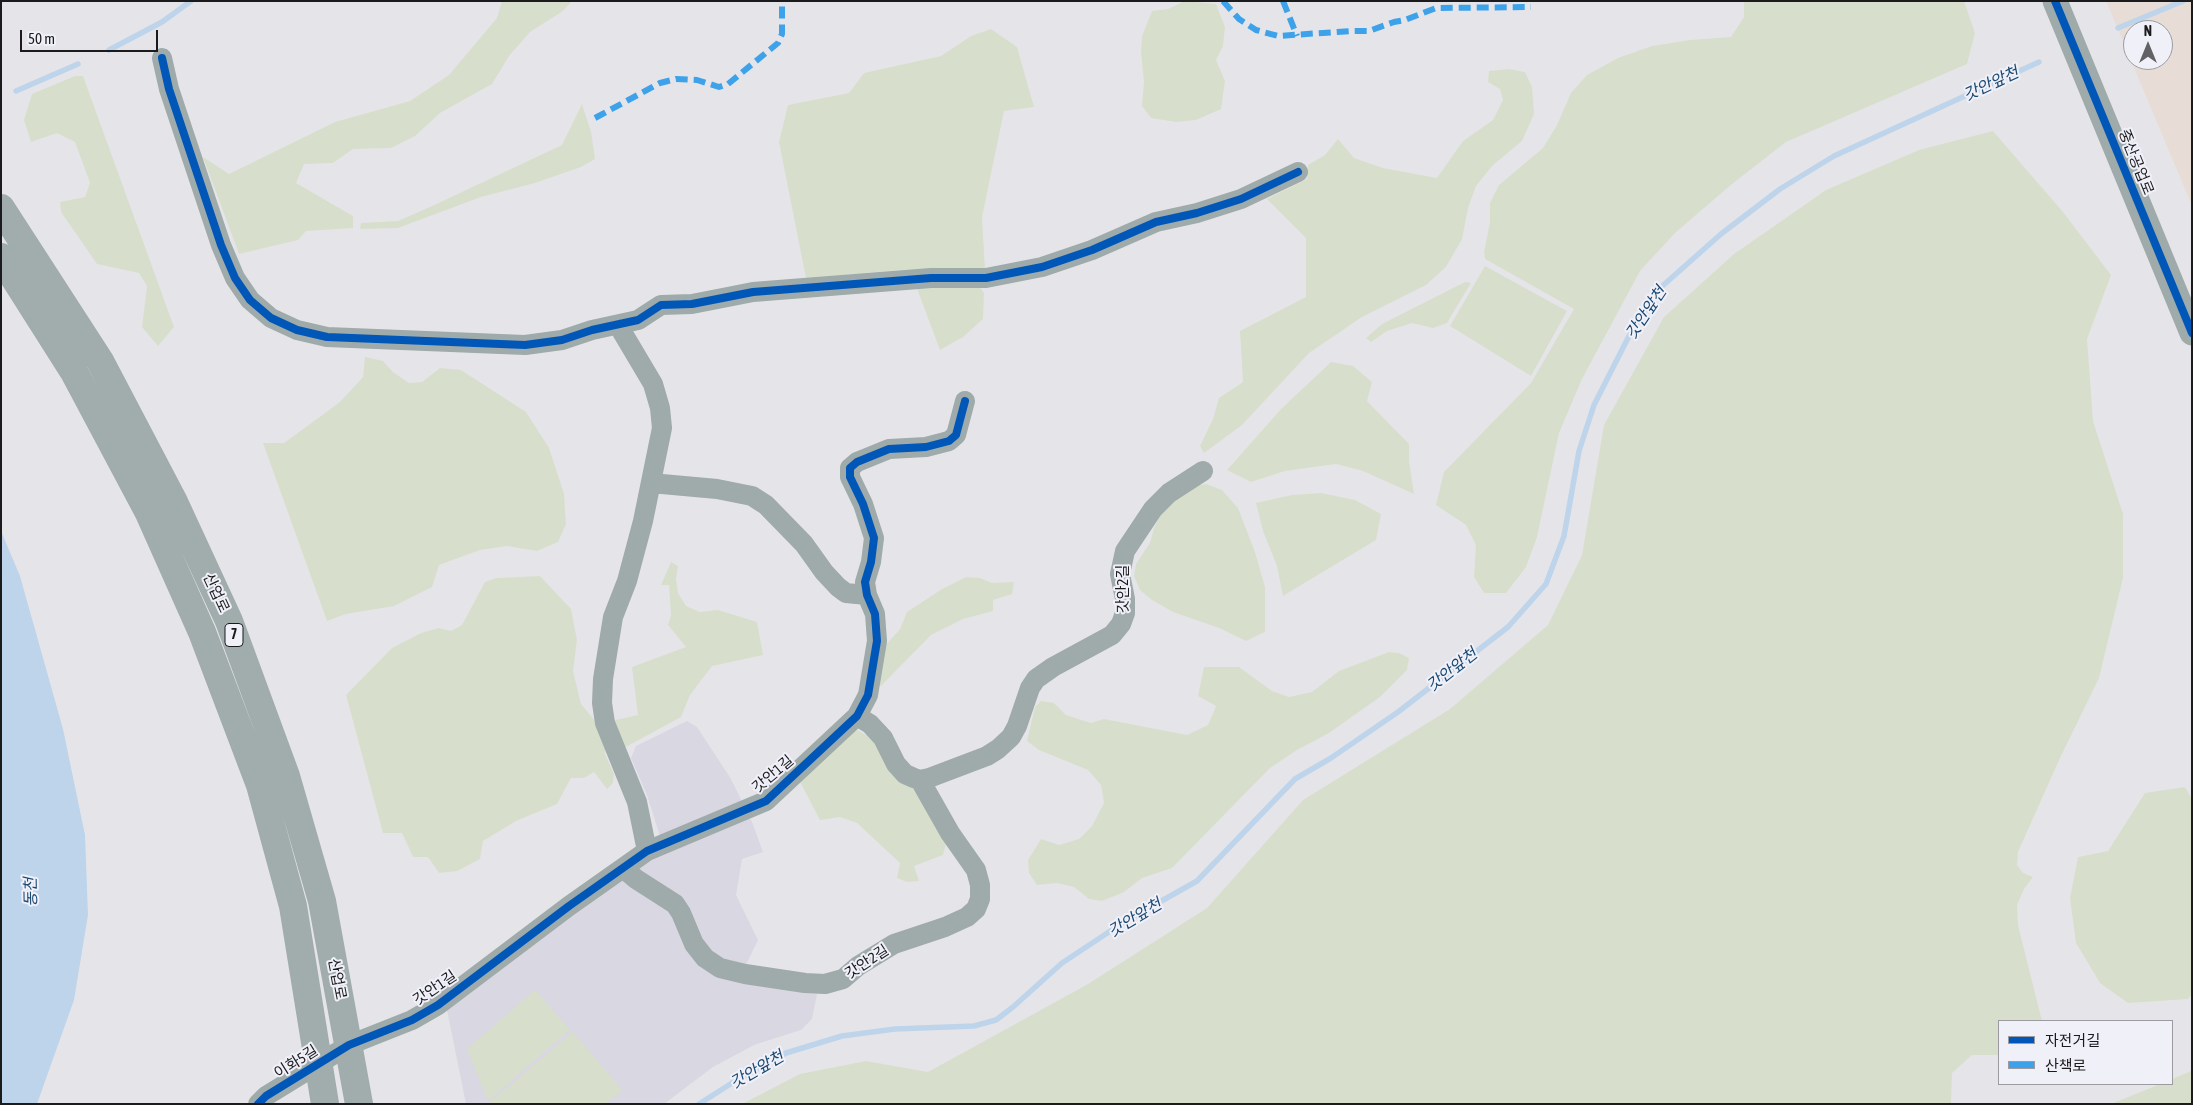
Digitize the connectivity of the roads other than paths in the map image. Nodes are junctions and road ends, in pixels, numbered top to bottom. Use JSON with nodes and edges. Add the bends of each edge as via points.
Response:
{"nodes":[{"id":1,"x":2054,"y":1,"type":"edge"},
{"id":2,"x":162,"y":58,"type":"dead end"},
{"id":3,"x":1298,"y":172,"type":"dead end"},
{"id":4,"x":1,"y":208,"type":"edge"},
{"id":5,"x":1,"y":257,"type":"edge"},
{"id":6,"x":618,"y":325,"type":"junction"},
{"id":7,"x":2192,"y":333,"type":"edge"},
{"id":8,"x":965,"y":401,"type":"dead end"},
{"id":9,"x":1203,"y":471,"type":"dead end"},
{"id":10,"x":651,"y":483,"type":"junction"},
{"id":11,"x":867,"y":595,"type":"junction"},
{"id":12,"x":857,"y":716,"type":"junction"},
{"id":13,"x":920,"y":780,"type":"junction"},
{"id":14,"x":647,"y":851,"type":"junction"},
{"id":15,"x":623,"y":868,"type":"junction"},
{"id":16,"x":349,"y":1045,"type":"junction"},
{"id":17,"x":319,"y":1063,"type":"junction"},
{"id":18,"x":258,"y":1104,"type":"edge"},
{"id":19,"x":325,"y":1104,"type":"edge"},
{"id":20,"x":359,"y":1104,"type":"edge"}],
"edges":[{"from":1,"to":7,"type":"street","name":"중산공업로"},
{"from":2,"to":6,"type":"street","via":[[168,89],[221,245],[250,300],[271,318],[297,330],[327,337],[525,345],[562,340]]},
{"from":3,"to":6,"type":"street","via":[[1241,198],[1156,222],[1042,268],[986,278],[931,278],[753,292],[692,304],[661,304],[638,320]]},
{"from":4,"to":16,"type":"main road","name":"산업로","number":"7","via":[[100,361],[174,502],[228,621],[286,776],[322,901]]},
{"from":5,"to":17,"type":"main road","name":"산업로","number":"7","via":[[74,372],[149,513],[202,632],[260,785],[293,906]]},
{"from":6,"to":10,"type":"street","via":[[650,378],[660,408],[662,428]]},
{"from":8,"to":11,"type":"street","name":"갓안1길","via":[[956,435],[949,441],[926,447],[889,449],[850,468],[850,476],[874,538],[865,582]]},
{"from":9,"to":13,"type":"street","name":"갓안2길","via":[[1169,493],[1153,509],[1125,551],[1120,574],[1126,599],[1125,613],[1112,635],[1036,679],[1017,726],[998,749]]},
{"from":10,"to":11,"type":"street","via":[[752,496],[766,505],[804,544],[824,572],[846,594]]},
{"from":10,"to":14,"type":"street","via":[[627,581],[613,617],[602,704],[605,724],[637,802]]},
{"from":11,"to":12,"type":"street","name":"갓안1길","via":[[875,614],[877,641],[868,695]]},
{"from":12,"to":13,"type":"street","name":"갓안2길","via":[[870,724],[882,738],[905,774]]},
{"from":12,"to":14,"type":"street","name":"갓안1길","via":[[766,801]]},
{"from":13,"to":15,"type":"street","name":"갓안2길","via":[[950,833],[976,870],[980,899],[976,909],[967,917],[894,944],[843,979],[824,984],[805,983],[720,968],[705,958],[694,944],[675,904]]},
{"from":14,"to":15,"type":"street","name":"갓안1길"},
{"from":15,"to":16,"type":"street","name":"갓안1길","via":[[438,1005],[412,1020]]},
{"from":16,"to":17,"type":"street","name":"이화5길"},
{"from":16,"to":20,"type":"main road","name":"산업로","number":"7"},
{"from":17,"to":18,"type":"street","name":"이화5길"},
{"from":17,"to":19,"type":"main road","name":"산업로","number":"7"}]}
